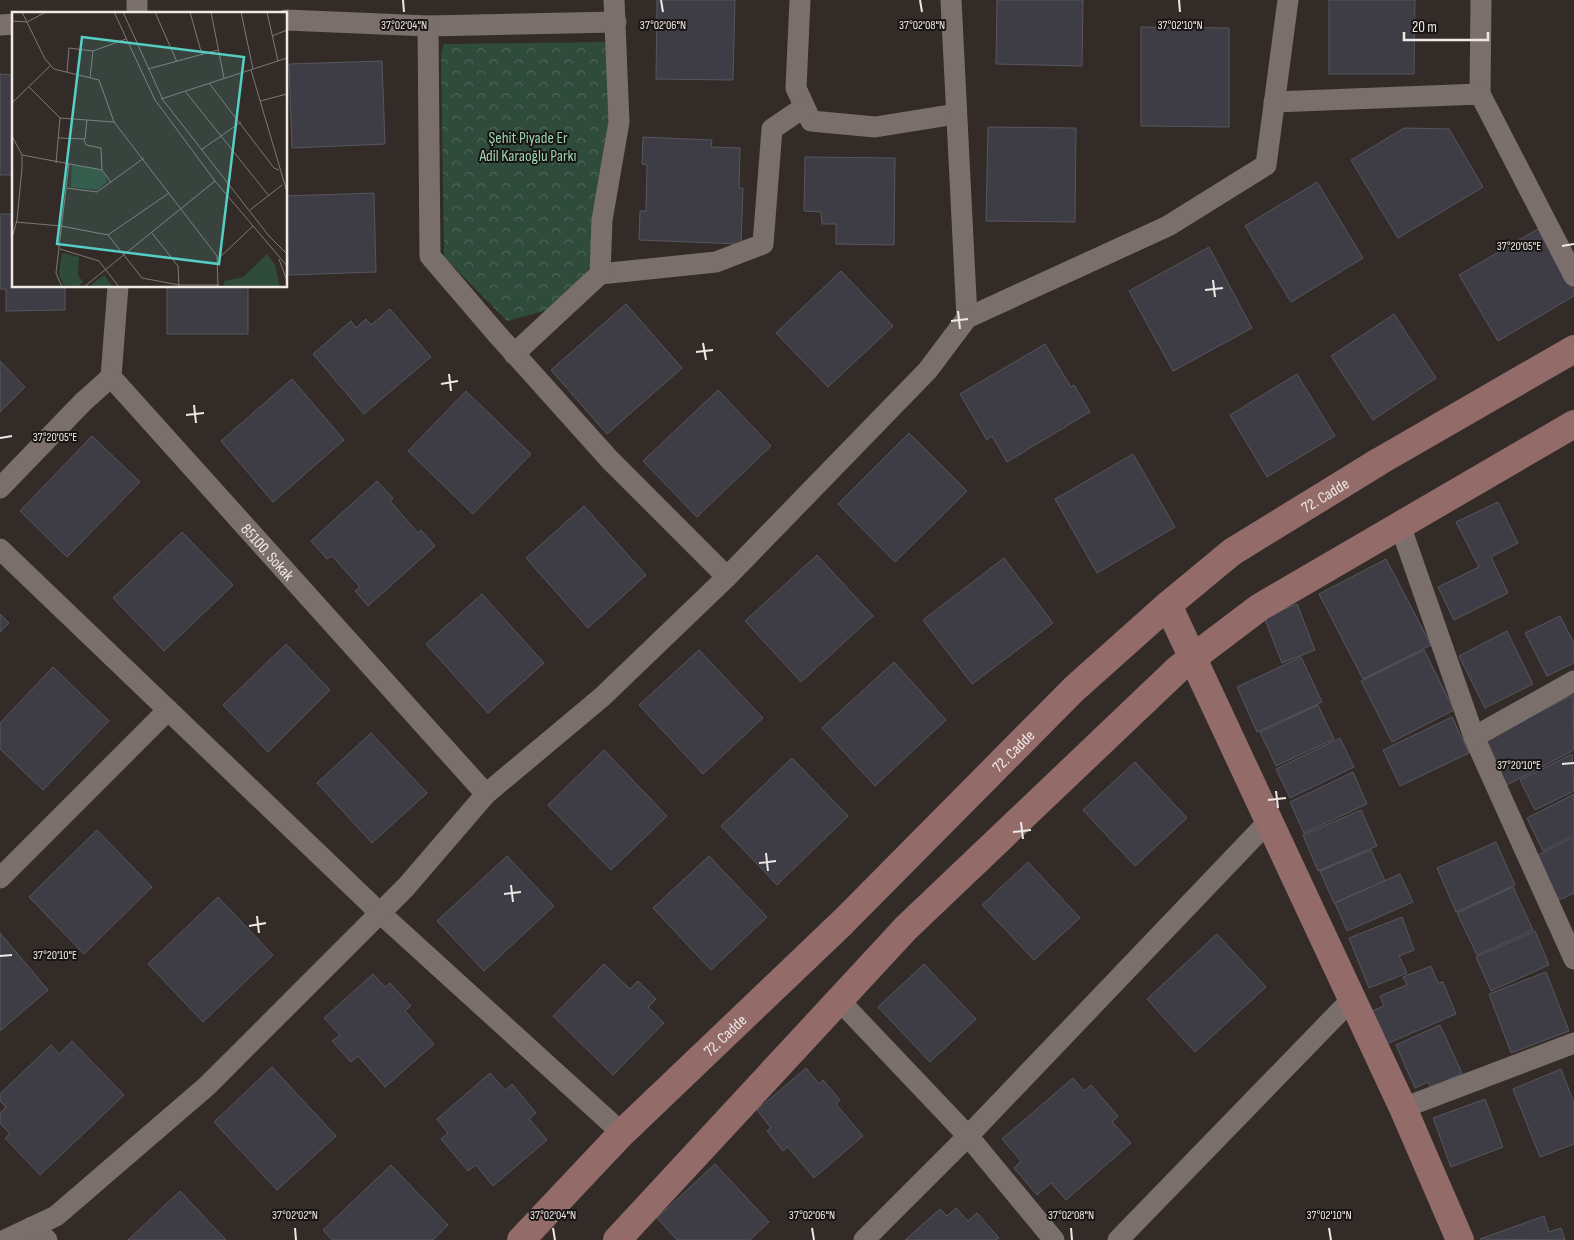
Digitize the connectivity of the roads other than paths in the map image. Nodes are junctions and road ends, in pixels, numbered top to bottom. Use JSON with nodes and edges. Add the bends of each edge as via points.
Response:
{"nodes":[{"id":1,"x":614,"y":0,"type":"edge"},
{"id":2,"x":800,"y":0,"type":"edge"},
{"id":3,"x":951,"y":0,"type":"edge"},
{"id":4,"x":1288,"y":0,"type":"edge"},
{"id":5,"x":1481,"y":0,"type":"edge"},
{"id":6,"x":288,"y":20,"type":"edge"},
{"id":7,"x":616,"y":22,"type":"junction"},
{"id":8,"x":428,"y":26,"type":"junction"},
{"id":9,"x":1480,"y":94,"type":"junction"},
{"id":10,"x":1274,"y":102,"type":"junction"},
{"id":11,"x":803,"y":108,"type":"junction"},
{"id":12,"x":956,"y":114,"type":"junction"},
{"id":13,"x":600,"y":274,"type":"junction"},
{"id":14,"x":1574,"y":276,"type":"edge"},
{"id":15,"x":118,"y":288,"type":"edge"},
{"id":16,"x":967,"y":318,"type":"junction"},
{"id":17,"x":1574,"y":349,"type":"edge"},
{"id":18,"x":514,"y":354,"type":"junction"},
{"id":19,"x":111,"y":377,"type":"junction"},
{"id":20,"x":1574,"y":424,"type":"edge"},
{"id":21,"x":0,"y":488,"type":"edge"},
{"id":22,"x":1400,"y":525,"type":"junction"},
{"id":23,"x":0,"y":549,"type":"edge"},
{"id":24,"x":727,"y":577,"type":"junction"},
{"id":25,"x":1168,"y":605,"type":"junction"},
{"id":26,"x":1192,"y":659,"type":"junction"},
{"id":27,"x":1574,"y":681,"type":"edge"},
{"id":28,"x":168,"y":710,"type":"junction"},
{"id":29,"x":1474,"y":737,"type":"junction"},
{"id":30,"x":486,"y":794,"type":"junction"},
{"id":31,"x":1268,"y":822,"type":"junction"},
{"id":32,"x":0,"y":878,"type":"edge"},
{"id":33,"x":380,"y":913,"type":"junction"},
{"id":34,"x":1565,"y":916,"type":"edge"},
{"id":35,"x":1574,"y":960,"type":"edge"},
{"id":36,"x":1352,"y":999,"type":"junction"},
{"id":37,"x":839,"y":1000,"type":"junction"},
{"id":38,"x":1574,"y":1044,"type":"edge"},
{"id":39,"x":1403,"y":1108,"type":"junction"},
{"id":40,"x":622,"y":1133,"type":"junction"},
{"id":41,"x":968,"y":1136,"type":"junction"},
{"id":42,"x":40,"y":1234,"type":"edge"},
{"id":43,"x":5,"y":1240,"type":"edge"},
{"id":44,"x":521,"y":1240,"type":"edge"},
{"id":45,"x":617,"y":1240,"type":"edge"},
{"id":46,"x":864,"y":1240,"type":"edge"},
{"id":47,"x":1054,"y":1240,"type":"edge"},
{"id":48,"x":1118,"y":1240,"type":"edge"},
{"id":49,"x":1460,"y":1240,"type":"edge"}],
"edges":[{"from":1,"to":7,"type":"street"},
{"from":2,"to":11,"type":"street","via":[[796,88]]},
{"from":3,"to":12,"type":"street"},
{"from":4,"to":10,"type":"street"},
{"from":5,"to":9,"type":"street"},
{"from":6,"to":8,"type":"street"},
{"from":7,"to":8,"type":"street"},
{"from":7,"to":13,"type":"street","via":[[619,122],[602,220]]},
{"from":8,"to":18,"type":"street","via":[[430,256]]},
{"from":9,"to":10,"type":"street"},
{"from":9,"to":14,"type":"street"},
{"from":10,"to":16,"type":"street","via":[[1266,165],[1168,226]]},
{"from":11,"to":12,"type":"street","via":[[811,121],[875,127]]},
{"from":11,"to":13,"type":"street","via":[[772,129],[763,244],[716,262]]},
{"from":12,"to":16,"type":"street"},
{"from":13,"to":18,"type":"street"},
{"from":15,"to":19,"type":"street"},
{"from":16,"to":24,"type":"street","via":[[928,370]]},
{"from":17,"to":25,"type":"main road","name":"72. Cadde","via":[[1380,461],[1232,552]]},
{"from":18,"to":24,"type":"street","via":[[610,460]]},
{"from":19,"to":21,"type":"street"},
{"from":19,"to":30,"type":"street","name":"85100. Sokak"},
{"from":20,"to":22,"type":"main road"},
{"from":22,"to":26,"type":"main road","via":[[1260,607]]},
{"from":22,"to":29,"type":"street"},
{"from":23,"to":28,"type":"street"},
{"from":24,"to":30,"type":"street","via":[[602,698]]},
{"from":25,"to":26,"type":"main road"},
{"from":25,"to":40,"type":"main road","name":"72. Cadde","via":[[1074,689],[843,922]]},
{"from":26,"to":31,"type":"main road"},
{"from":26,"to":37,"type":"main road","via":[[906,928]]},
{"from":27,"to":29,"type":"street"},
{"from":28,"to":32,"type":"street"},
{"from":28,"to":33,"type":"street"},
{"from":29,"to":34,"type":"street"},
{"from":30,"to":33,"type":"street"},
{"from":31,"to":36,"type":"main road"},
{"from":31,"to":41,"type":"street"},
{"from":33,"to":40,"type":"street"},
{"from":33,"to":42,"type":"street","via":[[207,1086],[56,1216]]},
{"from":34,"to":35,"type":"street"},
{"from":36,"to":39,"type":"main road"},
{"from":36,"to":48,"type":"street"},
{"from":37,"to":41,"type":"street"},
{"from":37,"to":45,"type":"main road"},
{"from":38,"to":39,"type":"street"},
{"from":39,"to":49,"type":"main road"},
{"from":40,"to":44,"type":"main road","name":"72. Cadde"},
{"from":41,"to":46,"type":"street"},
{"from":41,"to":47,"type":"street"},
{"from":42,"to":43,"type":"street"}]}
